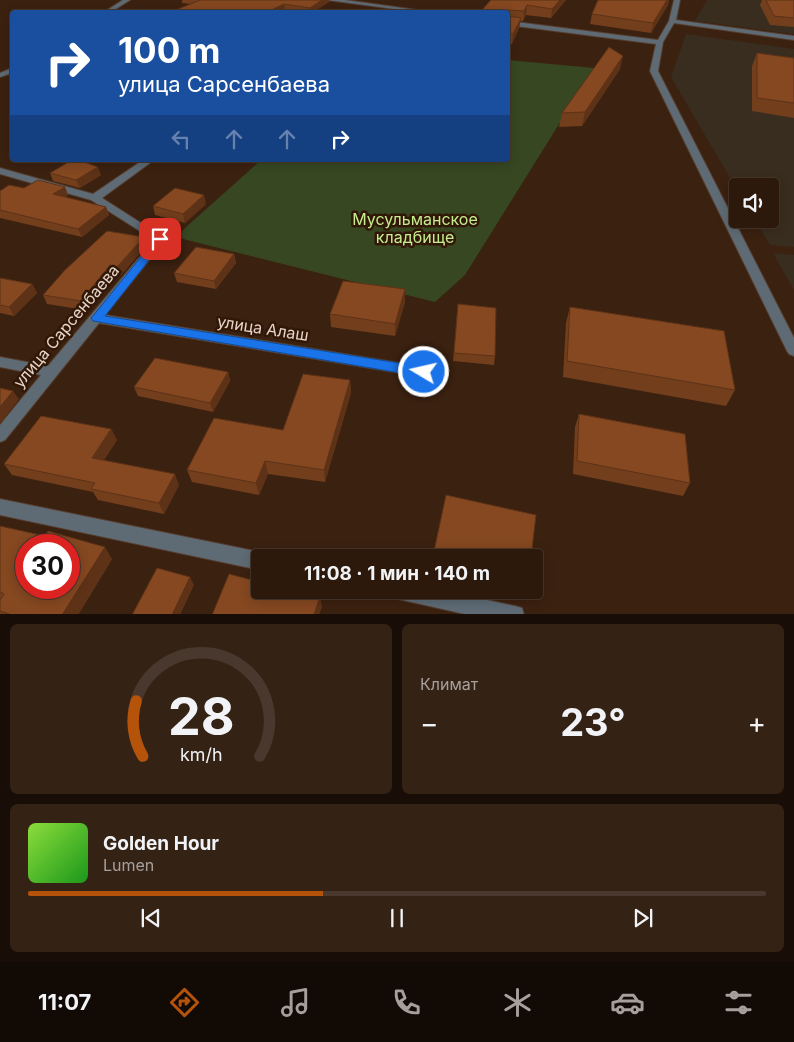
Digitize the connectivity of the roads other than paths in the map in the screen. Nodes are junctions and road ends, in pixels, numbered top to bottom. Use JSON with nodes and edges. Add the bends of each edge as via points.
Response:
{"nodes":[{"id":1,"x":127,"y":0,"type":"edge"},
{"id":2,"x":330,"y":0,"type":"edge"},
{"id":3,"x":677,"y":0,"type":"edge"},
{"id":4,"x":110,"y":10,"type":"edge"},
{"id":5,"x":412,"y":10,"type":"edge"},
{"id":6,"x":672,"y":21,"type":"junction"},
{"id":7,"x":510,"y":22,"type":"edge"},
{"id":8,"x":794,"y":38,"type":"edge"},
{"id":9,"x":660,"y":42,"type":"junction"},
{"id":10,"x":147,"y":162,"type":"edge"},
{"id":11,"x":0,"y":171,"type":"edge"},
{"id":12,"x":95,"y":198,"type":"junction"},
{"id":13,"x":97,"y":318,"type":"junction"},
{"id":14,"x":794,"y":351,"type":"edge"},
{"id":15,"x":0,"y":362,"type":"edge"},
{"id":16,"x":50,"y":371,"type":"junction"},
{"id":17,"x":424,"y":372,"type":"dead end"},
{"id":18,"x":0,"y":436,"type":"edge"},
{"id":19,"x":0,"y":507,"type":"edge"},
{"id":20,"x":251,"y":559,"type":"edge"},
{"id":21,"x":442,"y":599,"type":"edge"},
{"id":22,"x":515,"y":614,"type":"edge"}],
"edges":[{"from":1,"to":4,"type":"street"},
{"from":2,"to":5,"type":"street"},
{"from":3,"to":6,"type":"street"},
{"from":6,"to":8,"type":"street"},
{"from":6,"to":9,"type":"street"},
{"from":7,"to":9,"type":"street"},
{"from":9,"to":14,"type":"street","via":[[654,72]]},
{"from":10,"to":12,"type":"street"},
{"from":11,"to":12,"type":"street"},
{"from":12,"to":13,"type":"street","name":"улица Сарсенбаева","via":[[160,239]]},
{"from":13,"to":16,"type":"street","name":"улица Сарсенбаева"},
{"from":13,"to":17,"type":"street","name":"улица Алаш"},
{"from":15,"to":16,"type":"street"},
{"from":16,"to":18,"type":"street","name":"улица Сарсенбаева"},
{"from":19,"to":20,"type":"street"},
{"from":21,"to":22,"type":"street"}]}
